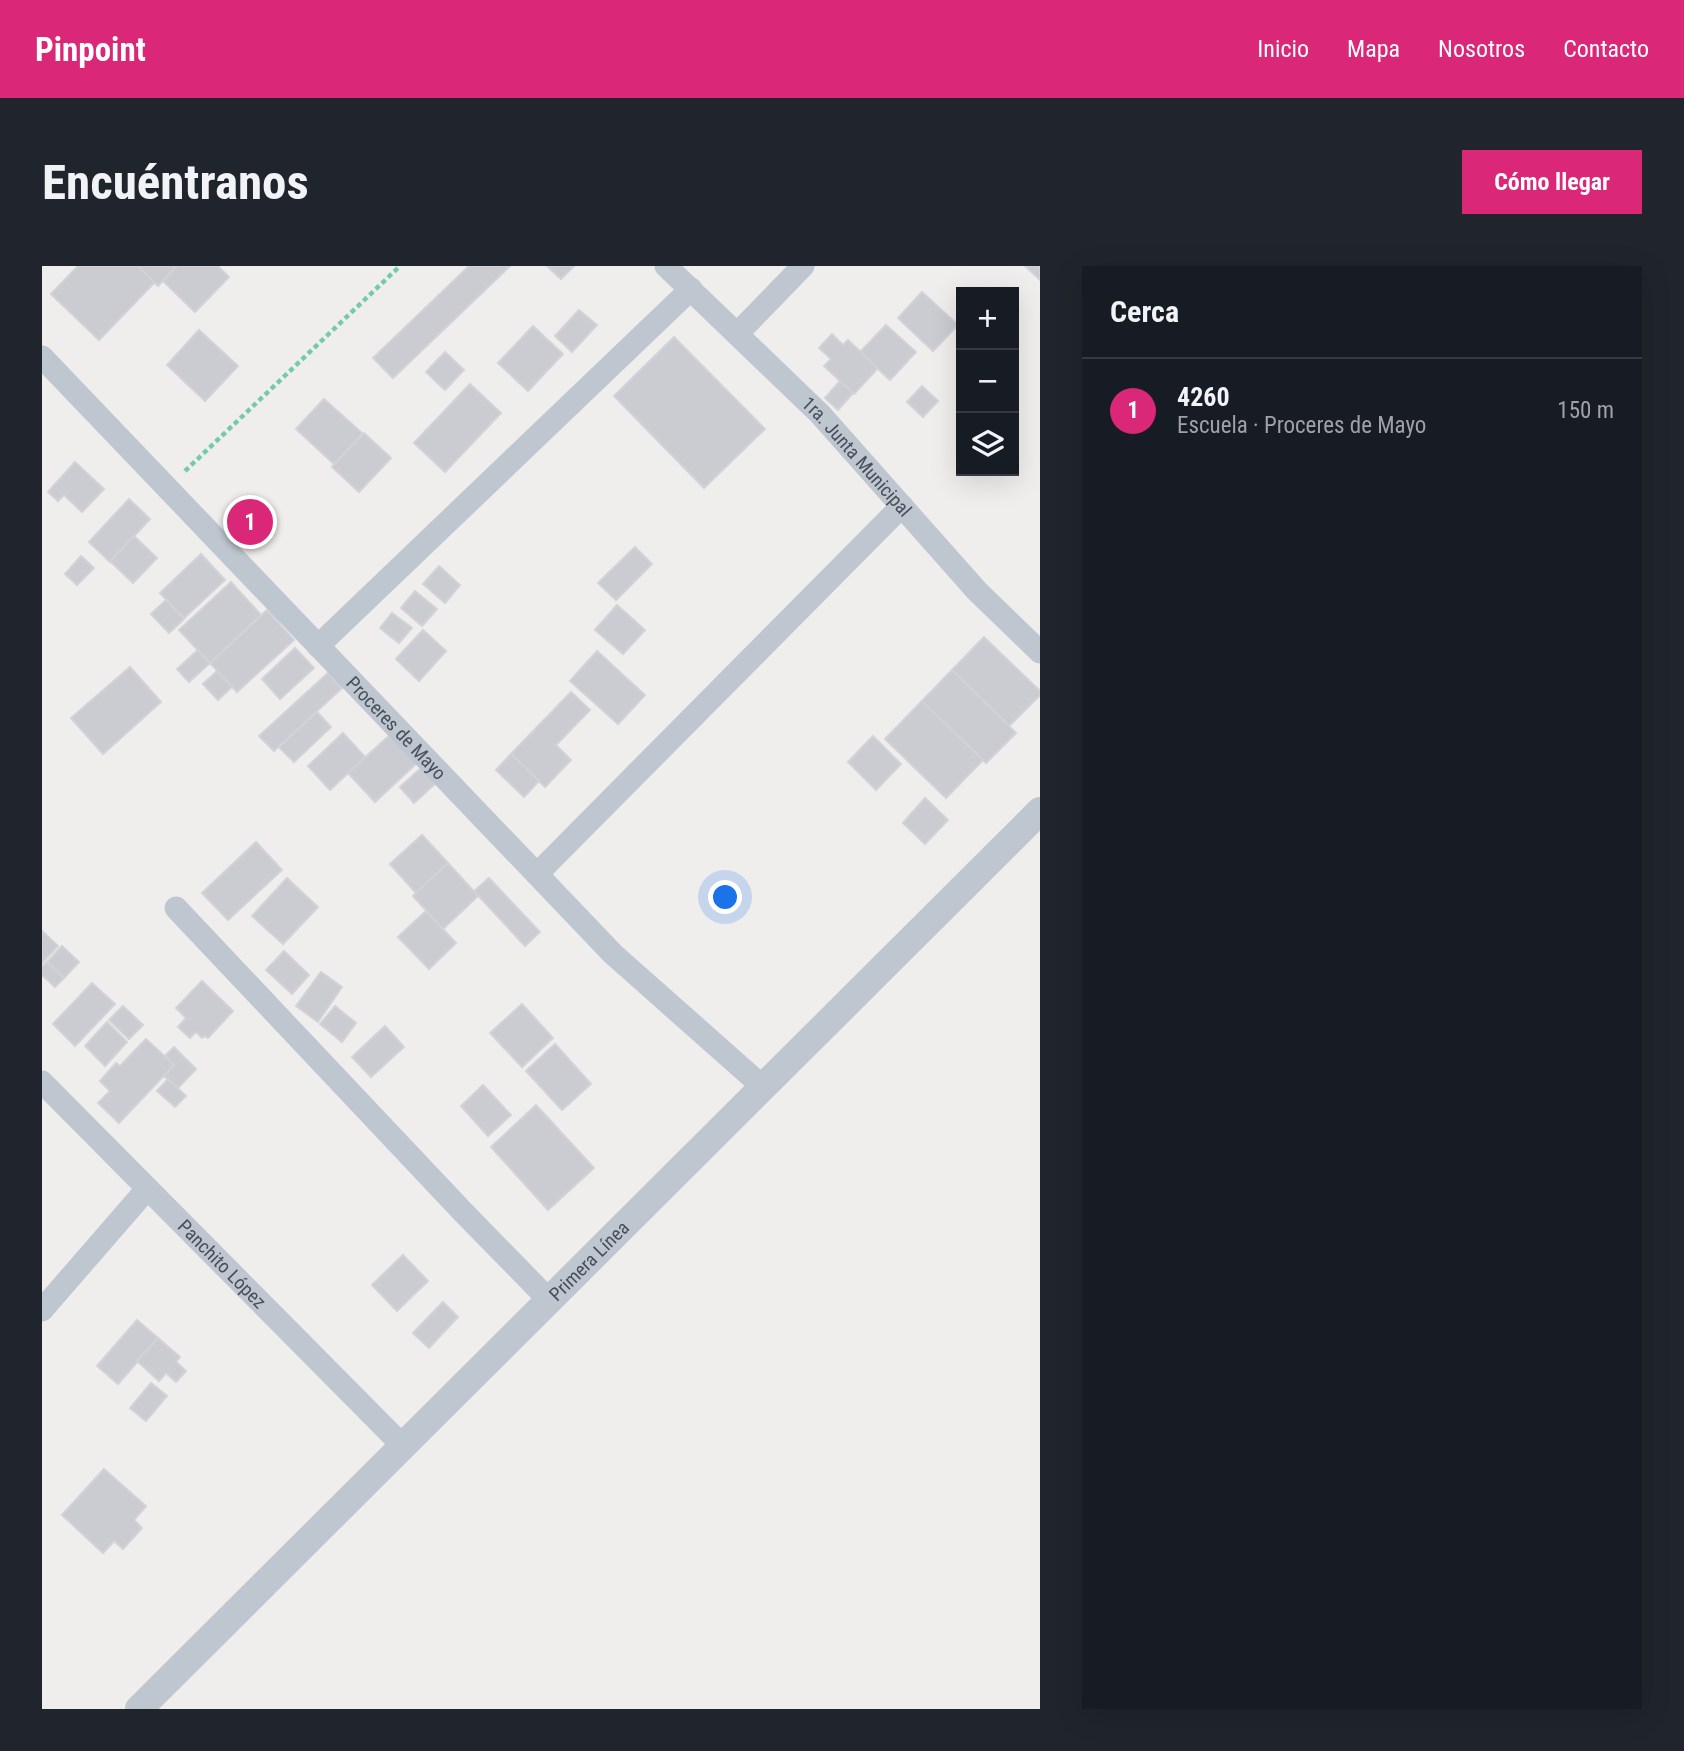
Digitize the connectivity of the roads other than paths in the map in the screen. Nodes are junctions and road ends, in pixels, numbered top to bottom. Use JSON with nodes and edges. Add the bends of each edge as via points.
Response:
{"nodes":[{"id":1,"x":666,"y":266,"type":"edge"},
{"id":2,"x":803,"y":266,"type":"edge"},
{"id":3,"x":691,"y":289,"type":"junction"},
{"id":4,"x":737,"y":334,"type":"junction"},
{"id":5,"x":42,"y":357,"type":"edge"},
{"id":6,"x":902,"y":506,"type":"junction"},
{"id":7,"x":318,"y":646,"type":"junction"},
{"id":8,"x":1040,"y":652,"type":"edge"},
{"id":9,"x":1040,"y":811,"type":"edge"},
{"id":10,"x":537,"y":874,"type":"junction"},
{"id":11,"x":176,"y":908,"type":"dead end"},
{"id":12,"x":42,"y":1083,"type":"edge"},
{"id":13,"x":764,"y":1087,"type":"junction"},
{"id":14,"x":147,"y":1189,"type":"junction"},
{"id":15,"x":549,"y":1300,"type":"junction"},
{"id":16,"x":42,"y":1310,"type":"edge"},
{"id":17,"x":403,"y":1446,"type":"junction"},
{"id":18,"x":139,"y":1709,"type":"edge"}],
"edges":[{"from":1,"to":3,"type":"street","name":"1ra. Junta Municipal"},
{"from":2,"to":4,"type":"street"},
{"from":3,"to":4,"type":"street","name":"1ra. Junta Municipal"},
{"from":3,"to":7,"type":"street"},
{"from":4,"to":6,"type":"street","name":"1ra. Junta Municipal","via":[[820,414]]},
{"from":5,"to":7,"type":"street","name":"Proceres de Mayo"},
{"from":6,"to":8,"type":"street","name":"1ra. Junta Municipal","via":[[977,591]]},
{"from":6,"to":10,"type":"street"},
{"from":7,"to":10,"type":"street","name":"Proceres de Mayo"},
{"from":9,"to":13,"type":"street","name":"Primera Línea"},
{"from":10,"to":13,"type":"street","name":"Proceres de Mayo","via":[[613,954]]},
{"from":11,"to":15,"type":"street"},
{"from":12,"to":14,"type":"street","name":"Panchito López"},
{"from":13,"to":15,"type":"street","name":"Primera Línea"},
{"from":14,"to":16,"type":"street"},
{"from":14,"to":17,"type":"street","name":"Panchito López"},
{"from":15,"to":17,"type":"street","name":"Primera Línea"},
{"from":17,"to":18,"type":"street","name":"Primera Línea"}]}
